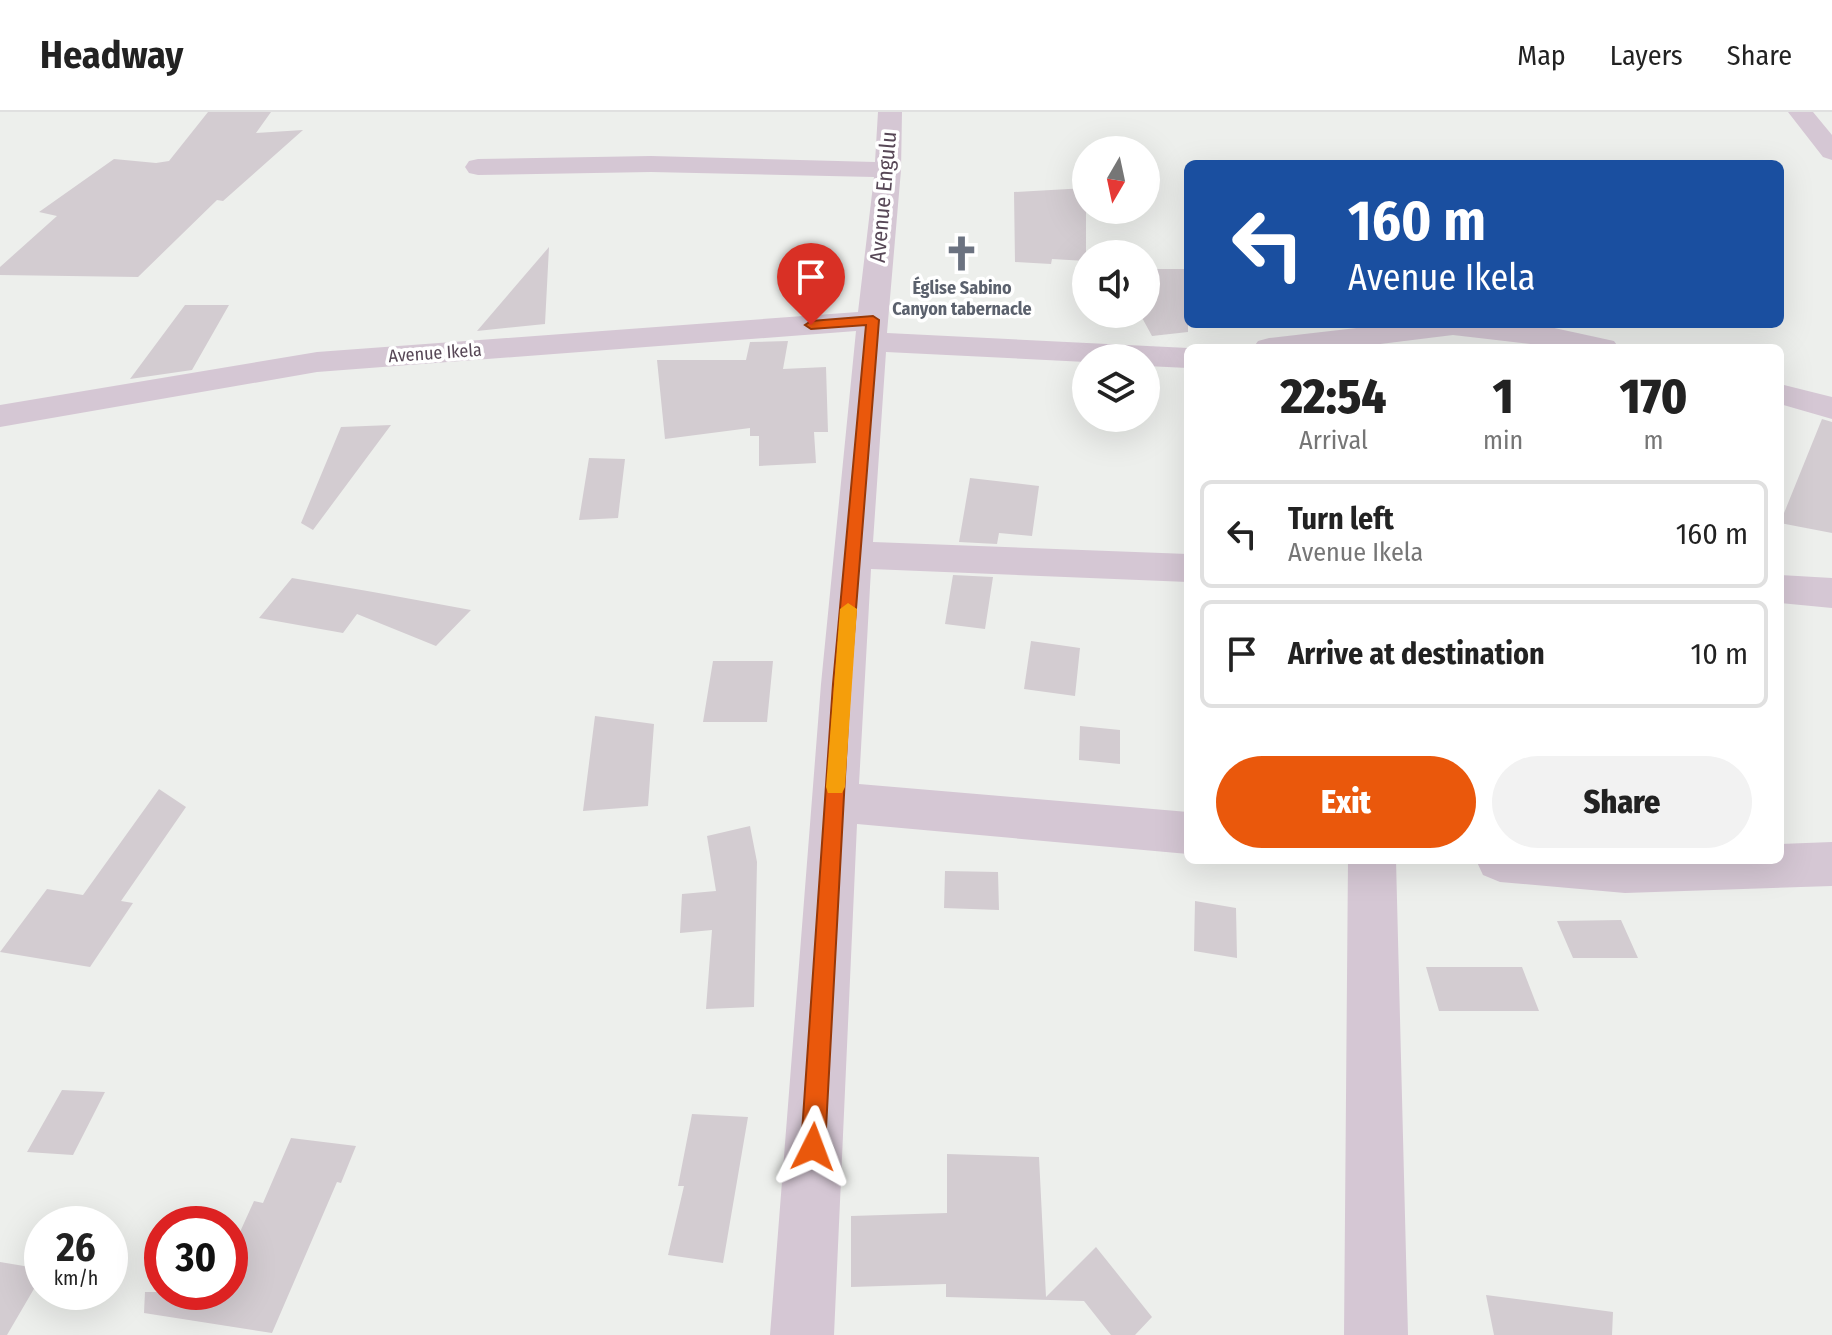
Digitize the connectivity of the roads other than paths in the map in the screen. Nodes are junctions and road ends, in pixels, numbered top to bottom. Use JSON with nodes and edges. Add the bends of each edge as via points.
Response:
{"nodes":[{"id":1,"x":890,"y":112,"type":"edge"},
{"id":2,"x":1800,"y":112,"type":"edge"},
{"id":3,"x":1832,"y":152,"type":"edge"},
{"id":4,"x":478,"y":167,"type":"dead end"},
{"id":5,"x":888,"y":170,"type":"junction"},
{"id":6,"x":1436,"y":328,"type":"edge"},
{"id":7,"x":1475,"y":328,"type":"edge"},
{"id":8,"x":872,"y":331,"type":"junction"},
{"id":9,"x":1302,"y":344,"type":"edge"},
{"id":10,"x":1588,"y":344,"type":"edge"},
{"id":11,"x":1184,"y":358,"type":"edge"},
{"id":12,"x":1784,"y":395,"type":"edge"},
{"id":13,"x":1832,"y":408,"type":"edge"},
{"id":14,"x":0,"y":416,"type":"edge"},
{"id":15,"x":853,"y":555,"type":"junction"},
{"id":16,"x":1184,"y":568,"type":"edge"},
{"id":17,"x":1784,"y":589,"type":"edge"},
{"id":18,"x":1832,"y":593,"type":"edge"},
{"id":19,"x":834,"y":802,"type":"junction"},
{"id":20,"x":1184,"y":833,"type":"edge"},
{"id":21,"x":1372,"y":864,"type":"edge"},
{"id":22,"x":1545,"y":864,"type":"edge"},
{"id":23,"x":1832,"y":864,"type":"edge"},
{"id":24,"x":802,"y":1335,"type":"edge"},
{"id":25,"x":1376,"y":1335,"type":"edge"}],
"edges":[{"from":1,"to":5,"type":"street","name":"Avenue Engulu"},
{"from":2,"to":3,"type":"street"},
{"from":4,"to":5,"type":"street","via":[[651,164]]},
{"from":5,"to":8,"type":"street","name":"Avenue Engulu"},
{"from":6,"to":9,"type":"street"},
{"from":7,"to":10,"type":"street","via":[[1554,335]]},
{"from":8,"to":11,"type":"street","name":"Avenue Ikela"},
{"from":8,"to":14,"type":"street","name":"Avenue Ikela","via":[[317,362]]},
{"from":8,"to":15,"type":"street","name":"Avenue Engulu"},
{"from":12,"to":13,"type":"street"},
{"from":15,"to":16,"type":"street"},
{"from":15,"to":19,"type":"street","name":"Avenue Engulu"},
{"from":17,"to":18,"type":"street"},
{"from":19,"to":20,"type":"street"},
{"from":19,"to":24,"type":"street","name":"Avenue Engulu"},
{"from":21,"to":25,"type":"street"},
{"from":22,"to":23,"type":"street","via":[[1625,871]]}]}
